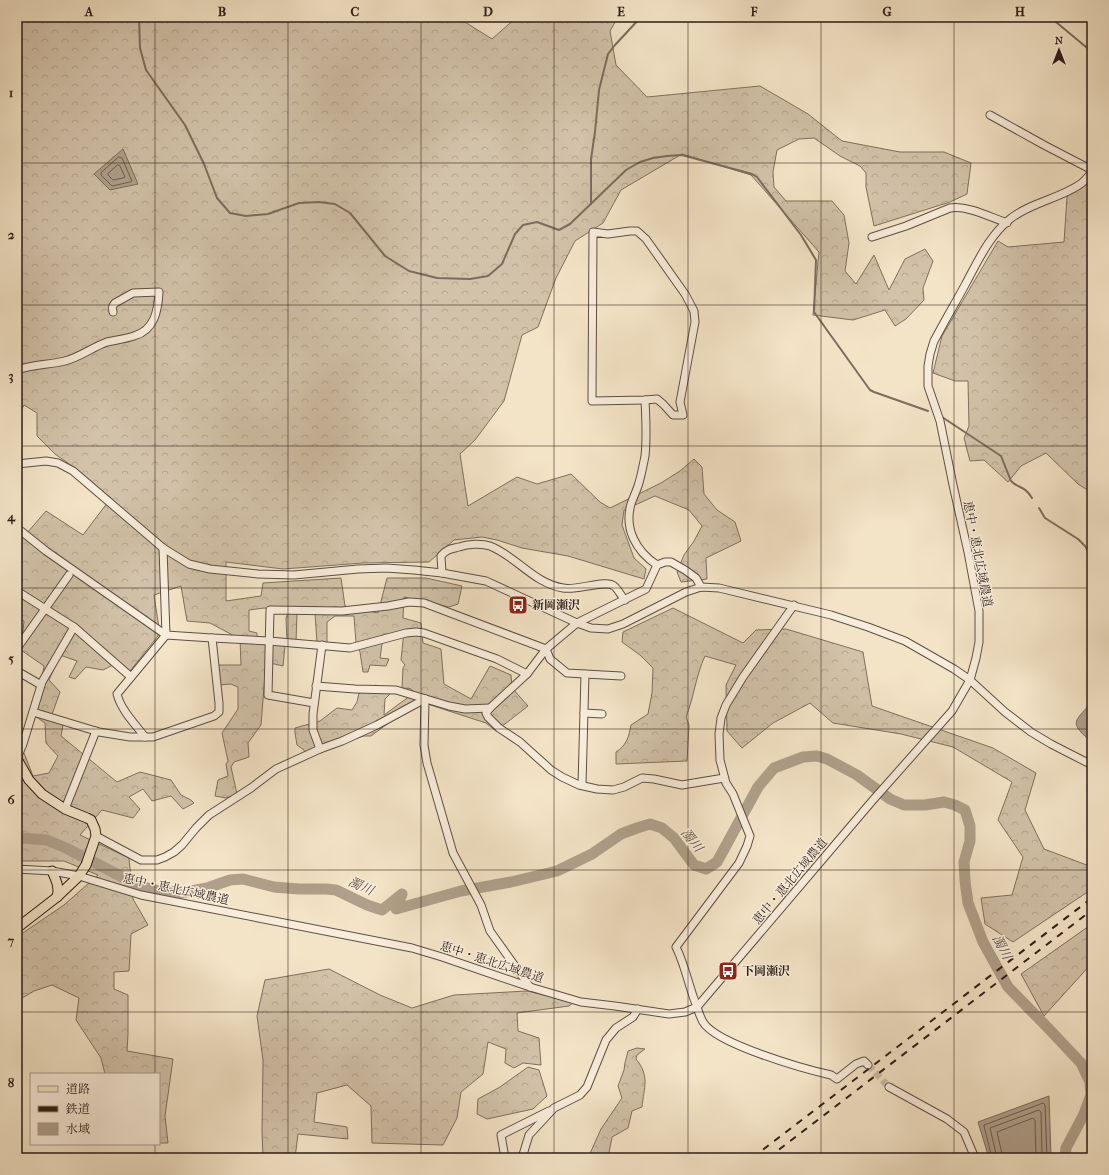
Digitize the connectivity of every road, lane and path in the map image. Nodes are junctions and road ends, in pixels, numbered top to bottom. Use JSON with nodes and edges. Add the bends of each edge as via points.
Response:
{"nodes":[{"id":1,"x":990,"y":115,"type":"dead end"},
{"id":2,"x":1092,"y":171,"type":"edge"},
{"id":3,"x":1007,"y":223,"type":"junction"},
{"id":4,"x":872,"y":237,"type":"dead end"},
{"id":5,"x":113,"y":312,"type":"dead end"},
{"id":6,"x":17,"y":370,"type":"edge"},
{"id":7,"x":645,"y":400,"type":"junction"},
{"id":8,"x":17,"y":464,"type":"edge"},
{"id":9,"x":21,"y":531,"type":"dead end"},
{"id":10,"x":163,"y":548,"type":"junction"},
{"id":11,"x":657,"y":565,"type":"junction"},
{"id":12,"x":442,"y":573,"type":"junction"},
{"id":13,"x":69,"y":575,"type":"dead end"},
{"id":14,"x":701,"y":587,"type":"junction"},
{"id":15,"x":17,"y":591,"type":"edge"},
{"id":16,"x":625,"y":600,"type":"junction"},
{"id":17,"x":794,"y":605,"type":"junction"},
{"id":18,"x":44,"y":608,"type":"junction"},
{"id":19,"x":577,"y":623,"type":"junction"},
{"id":20,"x":74,"y":627,"type":"junction"},
{"id":21,"x":166,"y":635,"type":"junction"},
{"id":22,"x":212,"y":638,"type":"junction"},
{"id":23,"x":269,"y":641,"type":"junction"},
{"id":24,"x":322,"y":645,"type":"junction"},
{"id":25,"x":17,"y":646,"type":"edge"},
{"id":26,"x":546,"y":649,"type":"junction"},
{"id":27,"x":17,"y":671,"type":"edge"},
{"id":28,"x":527,"y":674,"type":"junction"},
{"id":29,"x":585,"y":674,"type":"junction"},
{"id":30,"x":621,"y":676,"type":"dead end"},
{"id":31,"x":131,"y":677,"type":"junction"},
{"id":32,"x":970,"y":680,"type":"junction"},
{"id":33,"x":41,"y":685,"type":"junction"},
{"id":34,"x":316,"y":686,"type":"junction"},
{"id":35,"x":425,"y":698,"type":"junction"},
{"id":36,"x":314,"y":703,"type":"junction"},
{"id":37,"x":490,"y":708,"type":"junction"},
{"id":38,"x":33,"y":712,"type":"junction"},
{"id":39,"x":584,"y":713,"type":"junction"},
{"id":40,"x":602,"y":714,"type":"dead end"},
{"id":41,"x":96,"y":731,"type":"junction"},
{"id":42,"x":145,"y":737,"type":"junction"},
{"id":43,"x":320,"y":749,"type":"junction"},
{"id":44,"x":17,"y":759,"type":"edge"},
{"id":45,"x":1092,"y":765,"type":"edge"},
{"id":46,"x":724,"y":778,"type":"junction"},
{"id":47,"x":582,"y":786,"type":"junction"},
{"id":48,"x":65,"y":808,"type":"junction"},
{"id":49,"x":96,"y":836,"type":"junction"},
{"id":50,"x":17,"y":869,"type":"edge"},
{"id":51,"x":52,"y":871,"type":"junction"},
{"id":52,"x":79,"y":876,"type":"junction"},
{"id":53,"x":57,"y":897,"type":"junction"},
{"id":54,"x":17,"y":928,"type":"edge"},
{"id":55,"x":530,"y":987,"type":"junction"},
{"id":56,"x":697,"y":1007,"type":"junction"},
{"id":57,"x":638,"y":1009,"type":"junction"},
{"id":58,"x":868,"y":1065,"type":"dead end"},
{"id":59,"x":889,"y":1087,"type":"tunnel mouth"},
{"id":60,"x":554,"y":1108,"type":"junction"},
{"id":61,"x":504,"y":1158,"type":"edge"},
{"id":62,"x":522,"y":1158,"type":"edge"},
{"id":63,"x":975,"y":1158,"type":"edge"}],
"edges":[{"from":1,"to":2,"type":"street"},
{"from":2,"to":3,"type":"street","name":"恵中・恵北広域農道","via":[[1079,185],[1028,208]]},
{"from":3,"to":4,"type":"street","via":[[963,207],[955,207]]},
{"from":3,"to":32,"type":"street","name":"恵中・恵北広域農道","via":[[992,238],[981,255],[942,325],[934,342],[928,366],[928,386],[940,421],[979,611],[979,642]]},
{"from":5,"to":6,"type":"street","via":[[113,305],[133,293],[159,292],[156,316],[152,324],[136,336],[106,342],[66,361]]},
{"from":7,"to":7,"type":"street","via":[[657,399],[673,416],[683,415],[680,402],[695,322],[694,311],[679,284],[646,239],[637,231],[608,234],[593,232],[592,401]]},
{"from":7,"to":11,"type":"street","via":[[645,456],[630,512],[630,526],[640,550]]},
{"from":8,"to":10,"type":"street","via":[[46,461],[58,463],[73,471]]},
{"from":9,"to":21,"type":"street"},
{"from":10,"to":12,"type":"street","via":[[189,564],[258,574],[294,575],[386,568]]},
{"from":10,"to":21,"type":"street"},
{"from":11,"to":14,"type":"street","via":[[671,562],[696,578]]},
{"from":11,"to":16,"type":"street","via":[[646,589]]},
{"from":12,"to":16,"type":"street","via":[[441,556],[446,550],[465,545],[484,545],[505,554],[536,577],[549,583],[574,589],[594,584],[610,584],[615,586]]},
{"from":12,"to":19,"type":"street","via":[[486,581]]},
{"from":13,"to":18,"type":"street"},
{"from":14,"to":17,"type":"street","via":[[719,588]]},
{"from":14,"to":19,"type":"street","via":[[608,629],[591,628]]},
{"from":15,"to":18,"type":"street"},
{"from":16,"to":19,"type":"street"},
{"from":17,"to":32,"type":"street","via":[[905,641]]},
{"from":17,"to":46,"type":"street","via":[[726,705],[719,734]]},
{"from":18,"to":20,"type":"street"},
{"from":18,"to":25,"type":"street"},
{"from":19,"to":26,"type":"street"},
{"from":20,"to":31,"type":"street"},
{"from":20,"to":33,"type":"street"},
{"from":21,"to":22,"type":"street"},
{"from":21,"to":31,"type":"street"},
{"from":22,"to":23,"type":"street"},
{"from":22,"to":42,"type":"street","via":[[220,712],[153,737]]},
{"from":23,"to":24,"type":"street"},
{"from":23,"to":26,"type":"street","via":[[270,610],[342,611],[410,602],[424,603]]},
{"from":23,"to":36,"type":"street","via":[[268,695]]},
{"from":24,"to":28,"type":"street","via":[[350,648],[416,632],[497,659]]},
{"from":24,"to":34,"type":"street"},
{"from":26,"to":28,"type":"street"},
{"from":26,"to":29,"type":"street","via":[[550,659],[566,673]]},
{"from":27,"to":33,"type":"street"},
{"from":28,"to":37,"type":"street"},
{"from":29,"to":30,"type":"street"},
{"from":29,"to":39,"type":"street"},
{"from":31,"to":42,"type":"street","via":[[117,694],[118,700]]},
{"from":32,"to":45,"type":"street","via":[[1031,732]]},
{"from":32,"to":56,"type":"street","name":"恵中・恵北広域農道","via":[[952,711]]},
{"from":33,"to":38,"type":"street"},
{"from":34,"to":35,"type":"street","via":[[396,690]]},
{"from":34,"to":36,"type":"street"},
{"from":35,"to":37,"type":"street","via":[[465,709]]},
{"from":35,"to":43,"type":"street","via":[[342,741]]},
{"from":35,"to":55,"type":"street","via":[[424,745],[427,763],[453,853],[481,905],[490,931]]},
{"from":36,"to":43,"type":"street","via":[[313,730]]},
{"from":37,"to":47,"type":"street","via":[[486,713],[499,728],[520,742],[551,770]]},
{"from":38,"to":41,"type":"street"},
{"from":38,"to":44,"type":"street"},
{"from":39,"to":40,"type":"street"},
{"from":39,"to":47,"type":"street"},
{"from":41,"to":42,"type":"street"},
{"from":41,"to":48,"type":"street"},
{"from":43,"to":49,"type":"street","via":[[276,769],[209,815],[182,845],[165,857],[157,860],[140,860]]},
{"from":44,"to":48,"type":"main road","via":[[29,780],[42,794]]},
{"from":46,"to":47,"type":"street","via":[[682,785],[642,778],[613,790]]},
{"from":46,"to":56,"type":"street","via":[[750,836],[739,863],[676,947]]},
{"from":48,"to":49,"type":"main road","via":[[91,820]]},
{"from":49,"to":52,"type":"main road","via":[[86,865]]},
{"from":50,"to":51,"type":"street","name":"恵中・恵北広域農道"},
{"from":51,"to":52,"type":"street","name":"恵中・恵北広域農道"},
{"from":51,"to":53,"type":"main road","via":[[58,885]]},
{"from":52,"to":53,"type":"main road"},
{"from":52,"to":55,"type":"street","name":"恵中・恵北広域農道","via":[[141,895],[412,948]]},
{"from":53,"to":54,"type":"main road"},
{"from":55,"to":57,"type":"street","name":"恵中・恵北広域農道","via":[[581,1002]]},
{"from":56,"to":57,"type":"street","name":"恵中・恵北広域農道","via":[[669,1014]]},
{"from":56,"to":58,"type":"street","via":[[704,1022],[715,1033],[780,1061],[831,1075],[837,1079],[856,1064],[864,1061]]},
{"from":57,"to":60,"type":"street","via":[[633,1017],[616,1028],[606,1040],[587,1087],[580,1095]]},
{"from":59,"to":63,"type":"street","via":[[947,1119],[964,1132]]},
{"from":60,"to":61,"type":"street","via":[[501,1135]]},
{"from":60,"to":62,"type":"street","via":[[529,1135]]}]}
